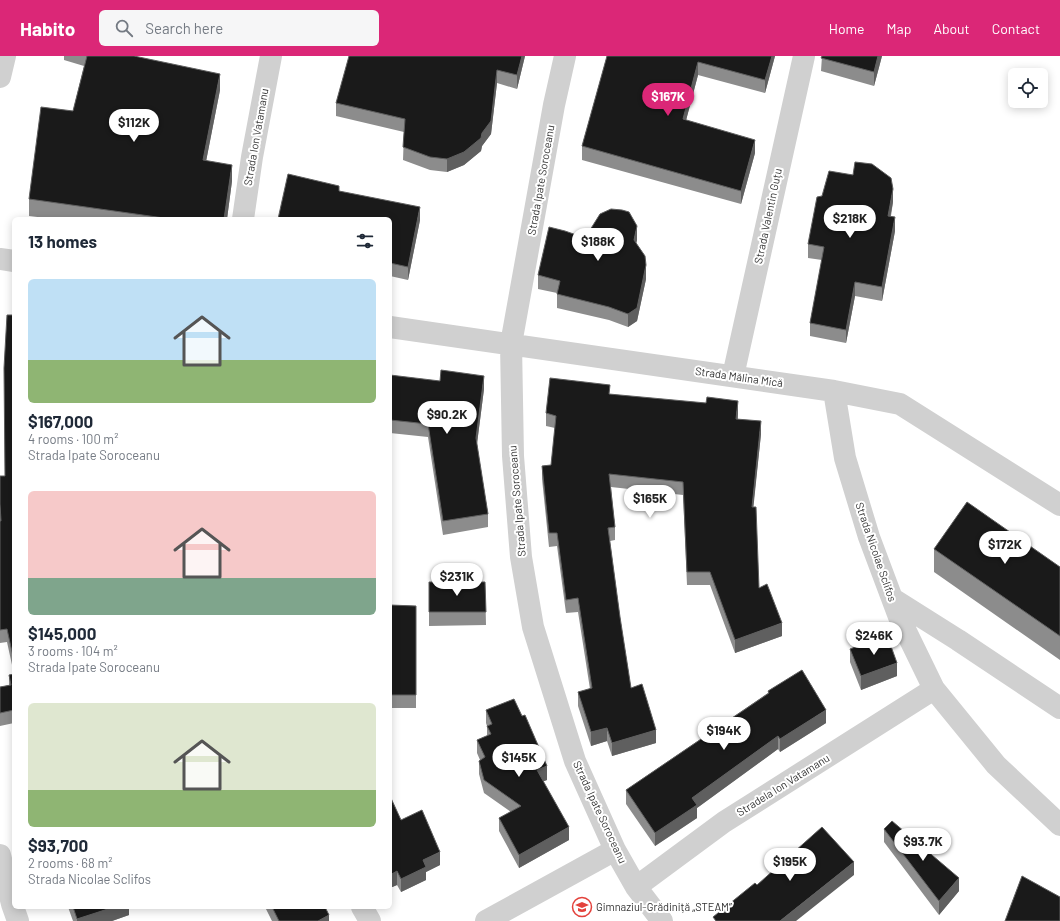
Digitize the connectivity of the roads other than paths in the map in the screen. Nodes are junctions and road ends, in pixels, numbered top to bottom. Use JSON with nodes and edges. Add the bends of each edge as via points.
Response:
{"nodes":[{"id":1,"x":5,"y":56,"type":"edge"},
{"id":2,"x":271,"y":56,"type":"edge"},
{"id":3,"x":565,"y":56,"type":"edge"},
{"id":4,"x":804,"y":56,"type":"edge"},
{"id":5,"x":0,"y":77,"type":"edge"},
{"id":6,"x":243,"y":217,"type":"edge"},
{"id":7,"x":0,"y":259,"type":"edge"},
{"id":8,"x":12,"y":261,"type":"edge"},
{"id":9,"x":392,"y":327,"type":"edge"},
{"id":10,"x":511,"y":344,"type":"junction"},
{"id":11,"x":733,"y":376,"type":"junction"},
{"id":12,"x":834,"y":390,"type":"junction"},
{"id":13,"x":1060,"y":505,"type":"edge"},
{"id":14,"x":893,"y":599,"type":"junction"},
{"id":15,"x":934,"y":690,"type":"junction"},
{"id":16,"x":1060,"y":708,"type":"edge"},
{"id":17,"x":1060,"y":825,"type":"edge"},
{"id":18,"x":615,"y":850,"type":"junction"},
{"id":19,"x":0,"y":855,"type":"edge"},
{"id":20,"x":636,"y":887,"type":"junction"},
{"id":21,"x":363,"y":909,"type":"edge"},
{"id":22,"x":10,"y":911,"type":"edge"},
{"id":23,"x":370,"y":921,"type":"edge"},
{"id":24,"x":486,"y":921,"type":"edge"},
{"id":25,"x":662,"y":921,"type":"edge"}],
"edges":[{"from":1,"to":5,"type":"street"},
{"from":2,"to":6,"type":"street","name":"Strada Ion Vatamanu"},
{"from":3,"to":10,"type":"street","name":"Strada Ipate Soroceanu"},
{"from":4,"to":11,"type":"street","name":"Strada Valentin Guțu"},
{"from":7,"to":8,"type":"street"},
{"from":9,"to":10,"type":"street","name":"Strada Mălina Mică"},
{"from":10,"to":11,"type":"street","name":"Strada Mălina Mică"},
{"from":10,"to":18,"type":"street","name":"Strada Ipate Soroceanu","via":[[513,456],[521,557],[533,627],[575,761]]},
{"from":11,"to":12,"type":"street","name":"Strada Mălina Mică"},
{"from":12,"to":13,"type":"street","name":"Strada Mălina Mică","via":[[900,404]]},
{"from":12,"to":14,"type":"street","name":"Strada Nicolae Sclifos","via":[[845,458],[868,537]]},
{"from":14,"to":15,"type":"street","name":"Strada Nicolae Sclifos"},
{"from":14,"to":16,"type":"street"},
{"from":15,"to":17,"type":"street","name":"Strada Nicolae Sclifos","via":[[996,766]]},
{"from":15,"to":20,"type":"street","name":"Stradela Ion Vatamanu","via":[[724,822]]},
{"from":18,"to":20,"type":"street","name":"Strada Ipate Soroceanu"},
{"from":18,"to":24,"type":"street"},
{"from":19,"to":22,"type":"street"},
{"from":20,"to":25,"type":"street","name":"Strada Ipate Soroceanu"},
{"from":21,"to":23,"type":"street"}]}
